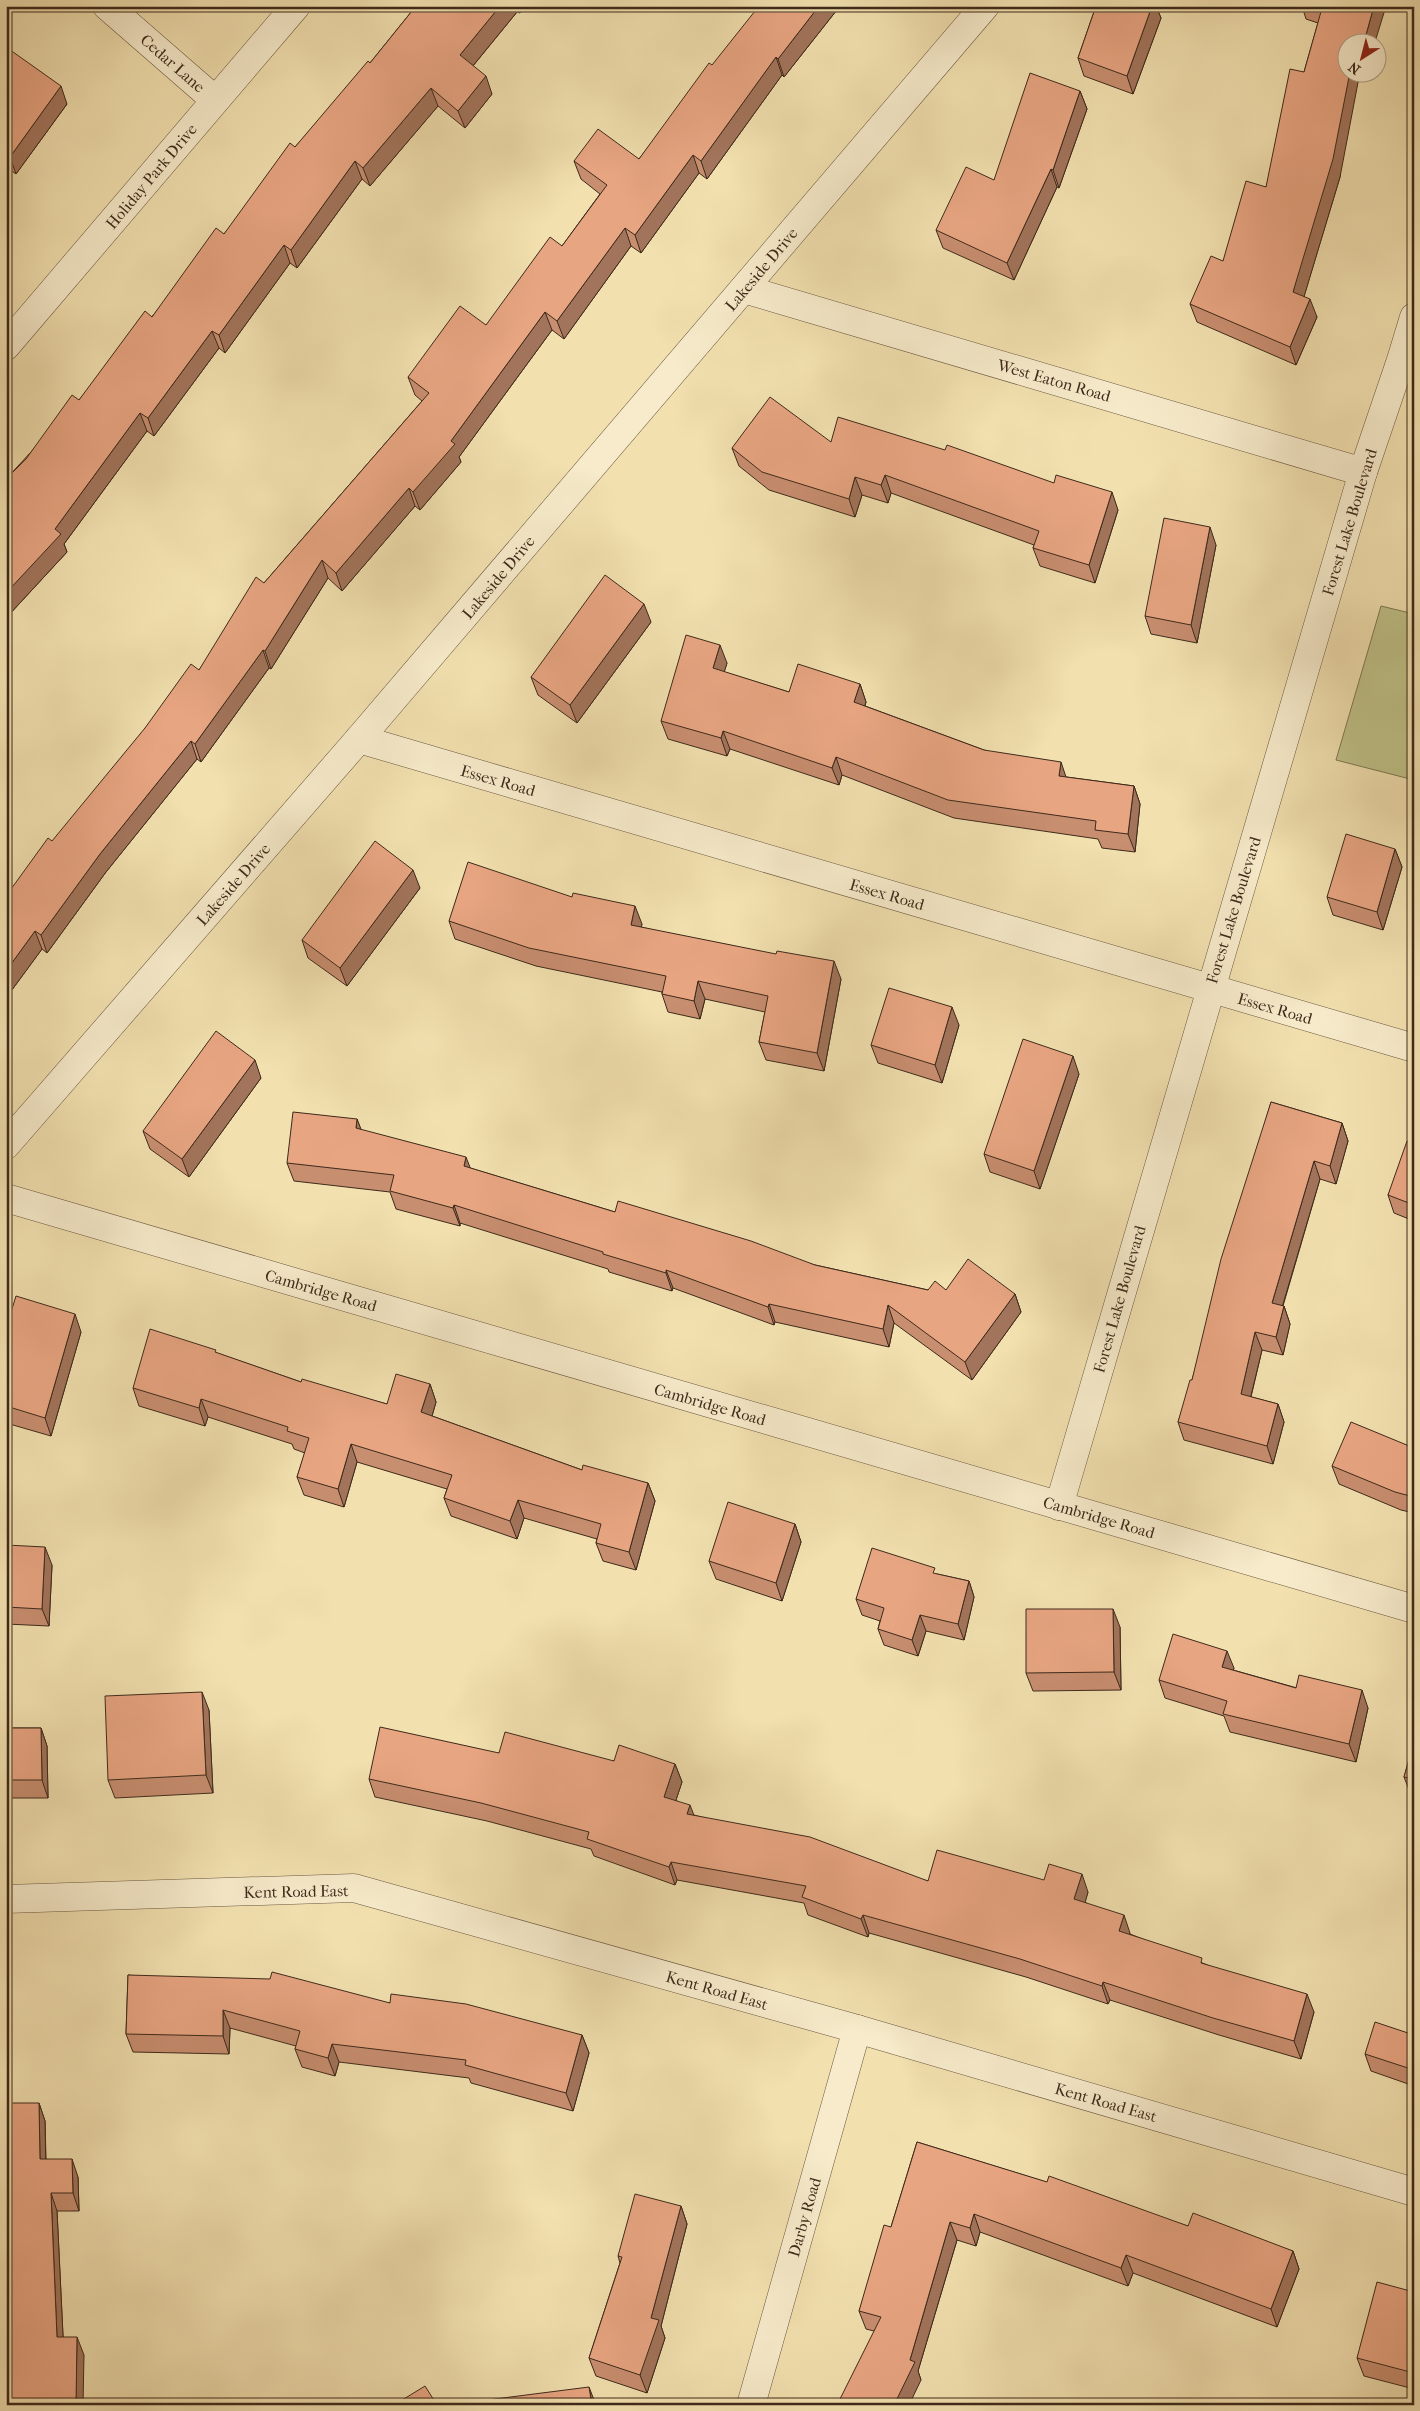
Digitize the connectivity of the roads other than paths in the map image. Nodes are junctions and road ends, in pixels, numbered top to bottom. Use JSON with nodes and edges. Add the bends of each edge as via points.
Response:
{"nodes":[{"id":1,"x":108,"y":6,"type":"edge"},
{"id":2,"x":296,"y":6,"type":"edge"},
{"id":3,"x":985,"y":6,"type":"edge"},
{"id":4,"x":215,"y":100,"type":"junction"},
{"id":5,"x":744,"y":289,"type":"junction"},
{"id":6,"x":1414,"y":317,"type":"edge"},
{"id":7,"x":6,"y":346,"type":"edge"},
{"id":8,"x":1408,"y":362,"type":"edge"},
{"id":9,"x":1363,"y":472,"type":"junction"},
{"id":10,"x":359,"y":739,"type":"junction"},
{"id":11,"x":1210,"y":989,"type":"junction"},
{"id":12,"x":1414,"y":1048,"type":"edge"},
{"id":13,"x":6,"y":1145,"type":"edge"},
{"id":14,"x":6,"y":1198,"type":"edge"},
{"id":15,"x":1059,"y":1506,"type":"junction"},
{"id":16,"x":1414,"y":1609,"type":"edge"},
{"id":17,"x":6,"y":1899,"type":"edge"},
{"id":18,"x":857,"y":2029,"type":"junction"},
{"id":19,"x":1414,"y":2192,"type":"edge"},
{"id":20,"x":751,"y":2405,"type":"edge"}],
"edges":[{"from":1,"to":4,"type":"street","name":"Cedar Lane"},
{"from":2,"to":4,"type":"street","name":"Holiday Park Drive"},
{"from":3,"to":5,"type":"street","name":"Lakeside Drive"},
{"from":4,"to":7,"type":"street","name":"Holiday Park Drive"},
{"from":5,"to":9,"type":"street","name":"West Eaton Road"},
{"from":5,"to":10,"type":"street","name":"Lakeside Drive"},
{"from":6,"to":8,"type":"street","name":"Forest Lake Boulevard"},
{"from":8,"to":9,"type":"street","name":"Forest Lake Boulevard"},
{"from":9,"to":11,"type":"street","name":"Forest Lake Boulevard"},
{"from":10,"to":11,"type":"street","name":"Essex Road"},
{"from":10,"to":13,"type":"street","name":"Lakeside Drive"},
{"from":11,"to":12,"type":"street","name":"Essex Road"},
{"from":11,"to":15,"type":"street","name":"Forest Lake Boulevard"},
{"from":14,"to":15,"type":"street","name":"Cambridge Road"},
{"from":15,"to":16,"type":"street","name":"Cambridge Road"},
{"from":17,"to":18,"type":"street","name":"Kent Road East","via":[[354,1888]]},
{"from":18,"to":19,"type":"street","name":"Kent Road East"},
{"from":18,"to":20,"type":"street","name":"Darby Road"}]}
